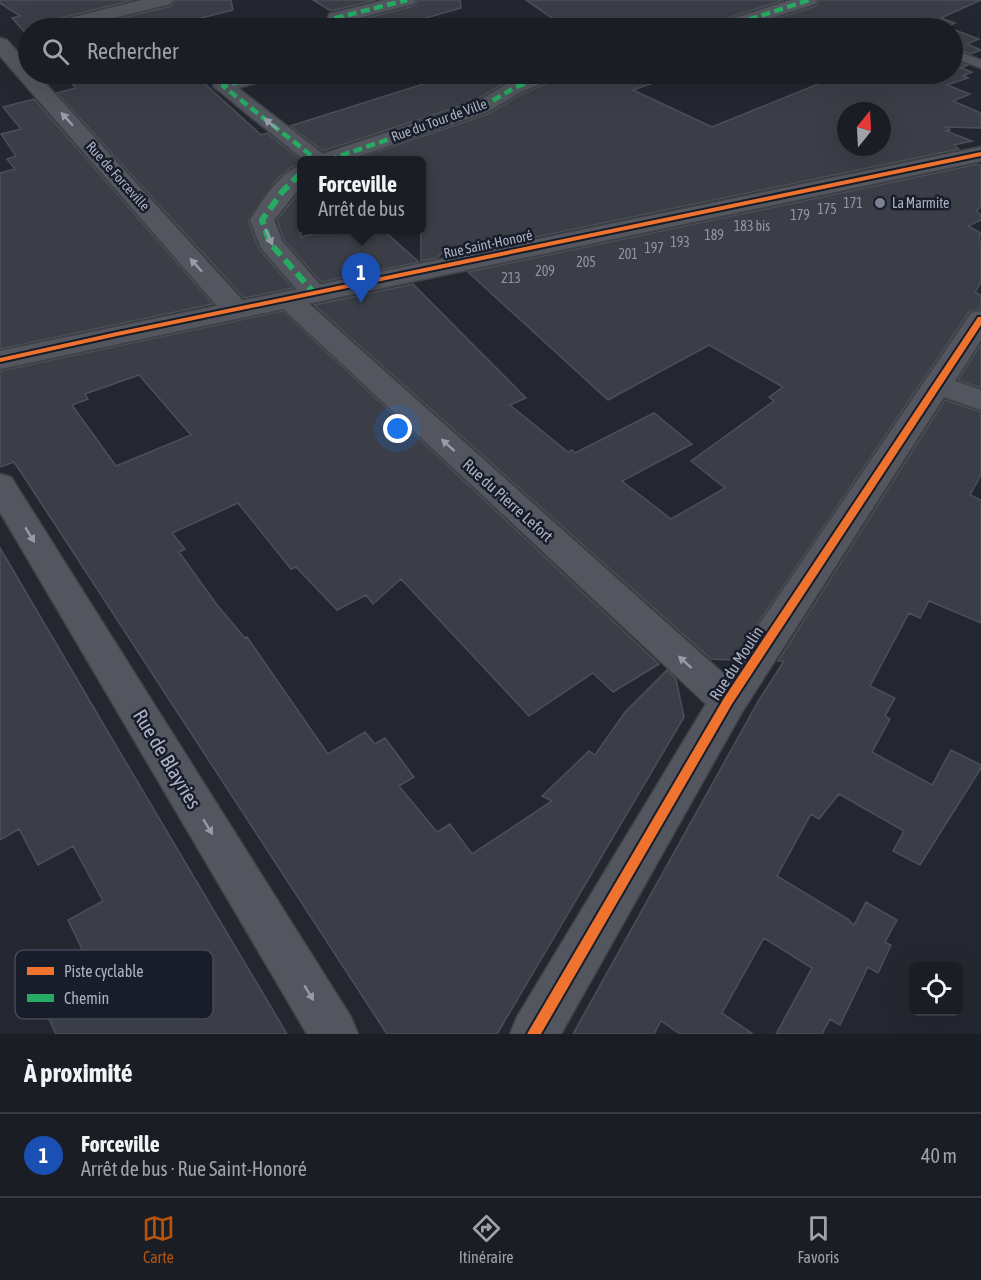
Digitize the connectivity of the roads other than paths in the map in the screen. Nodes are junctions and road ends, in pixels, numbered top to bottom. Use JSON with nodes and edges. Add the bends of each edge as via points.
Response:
{"nodes":[{"id":1,"x":164,"y":0,"type":"edge"},
{"id":2,"x":407,"y":0,"type":"edge"},
{"id":3,"x":809,"y":0,"type":"edge"},
{"id":4,"x":93,"y":18,"type":"edge"},
{"id":5,"x":336,"y":18,"type":"edge"},
{"id":6,"x":754,"y":18,"type":"edge"},
{"id":7,"x":6,"y":41,"type":"edge"},
{"id":8,"x":18,"y":55,"type":"edge"},
{"id":9,"x":963,"y":57,"type":"edge"},
{"id":10,"x":981,"y":64,"type":"edge"},
{"id":11,"x":43,"y":84,"type":"edge"},
{"id":12,"x":230,"y":84,"type":"edge"},
{"id":13,"x":524,"y":84,"type":"edge"},
{"id":14,"x":981,"y":154,"type":"edge"},
{"id":15,"x":312,"y":156,"type":"edge"},
{"id":16,"x":340,"y":156,"type":"edge"},
{"id":17,"x":297,"y":177,"type":"edge"},
{"id":18,"x":302,"y":296,"type":"junction"},
{"id":19,"x":235,"y":309,"type":"junction"},
{"id":20,"x":981,"y":319,"type":"edge"},
{"id":21,"x":0,"y":360,"type":"edge"},
{"id":22,"x":939,"y":385,"type":"junction"},
{"id":23,"x":981,"y":400,"type":"edge"},
{"id":24,"x":0,"y":485,"type":"edge"},
{"id":25,"x":728,"y":701,"type":"junction"},
{"id":26,"x":334,"y":1034,"type":"edge"},
{"id":27,"x":534,"y":1034,"type":"edge"}],
"edges":[{"from":1,"to":4,"type":"street"},
{"from":2,"to":5,"type":"street"},
{"from":3,"to":6,"type":"street"},
{"from":8,"to":7,"type":"street","name":"Rue de Forceville","one_way":true},
{"from":9,"to":10,"type":"lane"},
{"from":19,"to":11,"type":"street","name":"Rue de Forceville","one_way":true},
{"from":15,"to":12,"type":"street","one_way":true,"via":[[223,86]]},
{"from":13,"to":16,"type":"street","name":"Rue du Tour de Ville","via":[[480,108]]},
{"from":14,"to":18,"type":"street","name":"Rue Saint-Honoré"},
{"from":17,"to":18,"type":"street","one_way":true,"via":[[262,220],[270,243]]},
{"from":18,"to":19,"type":"street","name":"Rue Saint-Honoré"},
{"from":25,"to":18,"type":"street","name":"Rue du Pierre Lefort","one_way":true},
{"from":19,"to":21,"type":"street","name":"Rue Saint-Honoré"},
{"from":20,"to":22,"type":"street","name":"Rue du Moulin"},
{"from":22,"to":23,"type":"street"},
{"from":22,"to":25,"type":"street","name":"Rue du Moulin"},
{"from":24,"to":26,"type":"street","name":"Rue de Blayries","one_way":true},
{"from":25,"to":27,"type":"street","name":"Rue du Moulin"}]}
